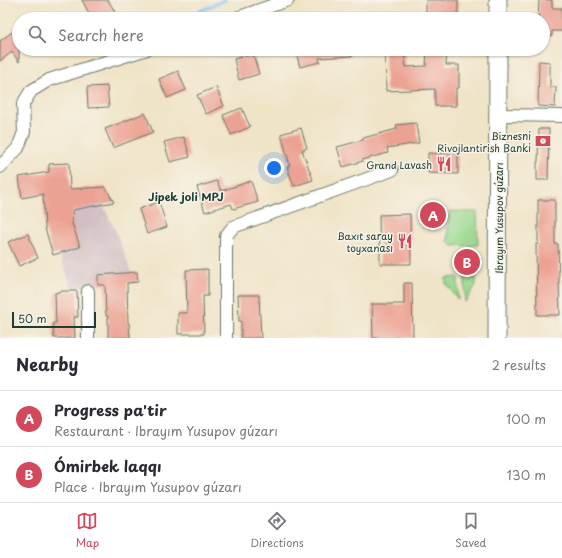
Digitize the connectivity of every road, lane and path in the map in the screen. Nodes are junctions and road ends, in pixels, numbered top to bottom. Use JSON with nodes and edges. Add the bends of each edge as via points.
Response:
{"nodes":[{"id":1,"x":288,"y":0,"type":"edge"},
{"id":2,"x":498,"y":0,"type":"edge"},
{"id":3,"x":254,"y":12,"type":"edge"},
{"id":4,"x":498,"y":12,"type":"edge"},
{"id":5,"x":125,"y":56,"type":"edge"},
{"id":6,"x":498,"y":56,"type":"edge"},
{"id":7,"x":498,"y":115,"type":"junction"},
{"id":8,"x":562,"y":116,"type":"edge"},
{"id":9,"x":0,"y":167,"type":"edge"},
{"id":10,"x":392,"y":170,"type":"dead end"},
{"id":11,"x":88,"y":291,"type":"dead end"},
{"id":12,"x":88,"y":338,"type":"edge"},
{"id":13,"x":226,"y":338,"type":"edge"},
{"id":14,"x":497,"y":338,"type":"edge"}],
"edges":[{"from":1,"to":3,"type":"street"},
{"from":2,"to":4,"type":"main road"},
{"from":5,"to":9,"type":"street","via":[[49,80],[30,91],[23,104],[24,132],[18,148]]},
{"from":6,"to":7,"type":"main road","name":"Ibrayım Yusupov gúzarı"},
{"from":7,"to":8,"type":"street"},
{"from":7,"to":14,"type":"main road","name":"Ibrayım Yusupov gúzarı"},
{"from":10,"to":13,"type":"street","via":[[233,227],[226,236]]},
{"from":11,"to":12,"type":"street"}]}
